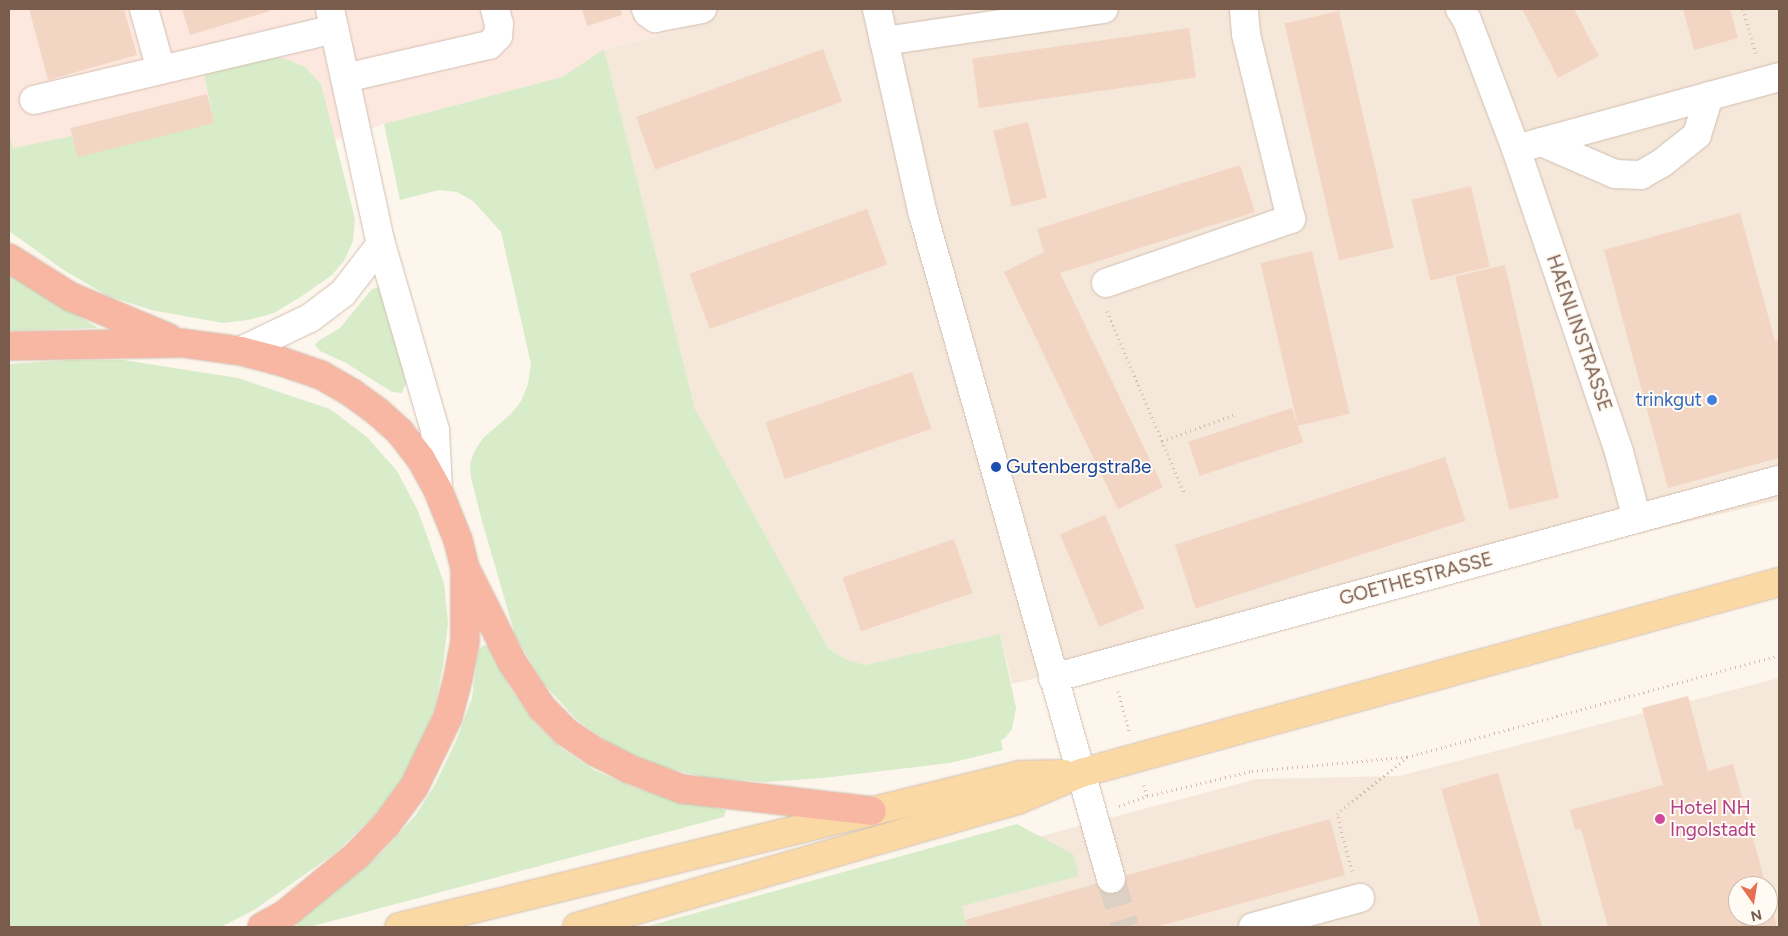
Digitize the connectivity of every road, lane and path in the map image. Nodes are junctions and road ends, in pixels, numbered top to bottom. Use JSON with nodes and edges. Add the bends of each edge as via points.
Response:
{"nodes":[{"id":1,"x":144,"y":9,"type":"edge"},
{"id":2,"x":495,"y":9,"type":"edge"},
{"id":3,"x":646,"y":9,"type":"edge"},
{"id":4,"x":702,"y":9,"type":"edge"},
{"id":5,"x":876,"y":9,"type":"edge"},
{"id":6,"x":1104,"y":9,"type":"edge"},
{"id":7,"x":1244,"y":9,"type":"edge"},
{"id":8,"x":1460,"y":9,"type":"edge"},
{"id":9,"x":1744,"y":9,"type":"edge"},
{"id":10,"x":332,"y":19,"type":"edge"},
{"id":11,"x":884,"y":41,"type":"junction"},
{"id":12,"x":162,"y":70,"type":"junction"},
{"id":13,"x":345,"y":78,"type":"junction"},
{"id":14,"x":1771,"y":79,"type":"edge"},
{"id":15,"x":1709,"y":96,"type":"junction"},
{"id":16,"x":34,"y":100,"type":"dead end"},
{"id":17,"x":1529,"y":146,"type":"junction"},
{"id":18,"x":381,"y":244,"type":"junction"},
{"id":19,"x":9,"y":258,"type":"edge"},
{"id":20,"x":1106,"y":283,"type":"joint"},
{"id":21,"x":182,"y":343,"type":"junction"},
{"id":22,"x":9,"y":346,"type":"edge"},
{"id":23,"x":240,"y":351,"type":"junction"},
{"id":24,"x":1236,"y":414,"type":"dead end"},
{"id":25,"x":1162,"y":441,"type":"junction"},
{"id":26,"x":1779,"y":480,"type":"edge"},
{"id":27,"x":438,"y":490,"type":"junction"},
{"id":28,"x":1184,"y":492,"type":"dead end"},
{"id":29,"x":1636,"y":519,"type":"junction"},
{"id":30,"x":465,"y":568,"type":"junction"},
{"id":31,"x":1779,"y":582,"type":"edge"},
{"id":32,"x":1779,"y":655,"type":"edge"},
{"id":33,"x":1053,"y":678,"type":"junction"},
{"id":34,"x":1407,"y":757,"type":"junction"},
{"id":35,"x":1081,"y":774,"type":"junction"},
{"id":36,"x":872,"y":811,"type":"junction"},
{"id":37,"x":1092,"y":814,"type":"junction"},
{"id":38,"x":1112,"y":879,"type":"tunnel mouth"},
{"id":39,"x":1360,"y":898,"type":"joint"},
{"id":40,"x":485,"y":908,"type":"junction"},
{"id":41,"x":612,"y":922,"type":"edge"},
{"id":42,"x":262,"y":927,"type":"edge"},
{"id":43,"x":399,"y":927,"type":"edge"},
{"id":44,"x":466,"y":927,"type":"edge"},
{"id":45,"x":577,"y":927,"type":"edge"},
{"id":46,"x":1253,"y":927,"type":"edge"}],
"edges":[{"from":1,"to":12,"type":"street"},
{"from":2,"to":13,"type":"street","via":[[500,24],[498,36],[489,45]]},
{"from":3,"to":4,"type":"street","via":[[655,18]]},
{"from":5,"to":11,"type":"street"},
{"from":6,"to":11,"type":"street"},
{"from":7,"to":20,"type":"street","via":[[1246,34],[1291,219]]},
{"from":8,"to":17,"type":"street","name":"HAENLINSTRASSE"},
{"from":9,"to":14,"type":"path"},
{"from":10,"to":12,"type":"street"},
{"from":10,"to":13,"type":"street"},
{"from":11,"to":33,"type":"street","via":[[924,214]]},
{"from":12,"to":16,"type":"street"},
{"from":13,"to":18,"type":"street"},
{"from":14,"to":15,"type":"street"},
{"from":15,"to":17,"type":"street"},
{"from":15,"to":17,"type":"street","via":[[1697,136],[1662,163],[1641,174],[1615,174]]},
{"from":17,"to":29,"type":"street","name":"HAENLINSTRASSE"},
{"from":18,"to":23,"type":"street","via":[[343,293],[310,318]]},
{"from":18,"to":27,"type":"street","via":[[435,430]]},
{"from":19,"to":21,"type":"highway","via":[[69,296]]},
{"from":20,"to":25,"type":"path","via":[[1096,287]]},
{"from":21,"to":22,"type":"highway"},
{"from":21,"to":23,"type":"highway"},
{"from":23,"to":27,"type":"highway","via":[[321,375],[352,393],[400,432],[421,459]]},
{"from":24,"to":25,"type":"path"},
{"from":25,"to":28,"type":"path"},
{"from":26,"to":29,"type":"street","name":"GOETHESTRASSE"},
{"from":27,"to":30,"type":"highway","via":[[458,540]]},
{"from":29,"to":33,"type":"street","name":"GOETHESTRASSE"},
{"from":30,"to":36,"type":"highway","via":[[497,634],[542,708],[566,732],[596,752],[682,789]]},
{"from":30,"to":42,"type":"highway","via":[[465,642],[458,678],[448,716],[414,787],[386,825],[357,855],[284,915]]},
{"from":31,"to":35,"type":"main road"},
{"from":32,"to":34,"type":"path"},
{"from":33,"to":35,"type":"street"},
{"from":34,"to":37,"type":"path","via":[[1252,771],[1148,796]]},
{"from":34,"to":39,"type":"path","via":[[1337,814]]},
{"from":35,"to":36,"type":"main road","via":[[1020,775]]},
{"from":35,"to":37,"type":"street"},
{"from":35,"to":41,"type":"main road","via":[[1018,800]]},
{"from":36,"to":40,"type":"main road"},
{"from":37,"to":38,"type":"street"},
{"from":39,"to":46,"type":"street"},
{"from":40,"to":43,"type":"main road"},
{"from":40,"to":44,"type":"main road"},
{"from":41,"to":45,"type":"main road"}]}
